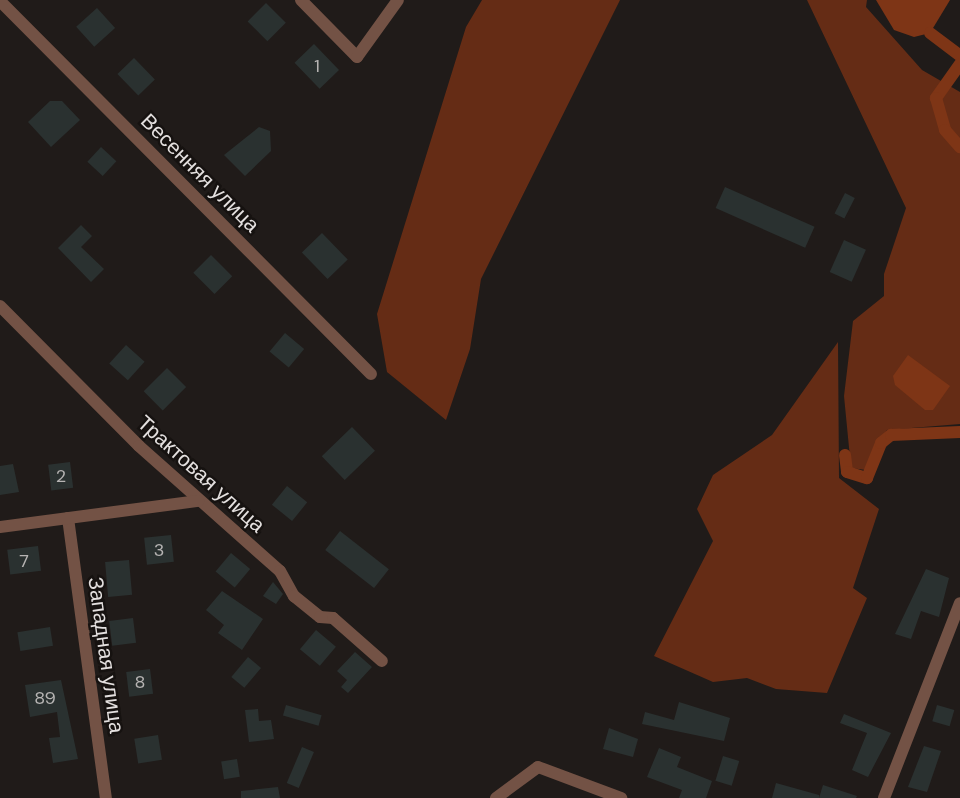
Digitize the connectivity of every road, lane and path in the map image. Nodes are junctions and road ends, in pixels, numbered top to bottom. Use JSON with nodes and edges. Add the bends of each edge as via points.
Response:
{"nodes":[{"id":1,"x":301,"y":0,"type":"edge"},
{"id":2,"x":398,"y":0,"type":"edge"},
{"id":3,"x":0,"y":1,"type":"edge"},
{"id":4,"x":0,"y":306,"type":"edge"},
{"id":5,"x":371,"y":374,"type":"dead end"},
{"id":6,"x":198,"y":501,"type":"junction"},
{"id":7,"x":68,"y":518,"type":"junction"},
{"id":8,"x":0,"y":527,"type":"edge"},
{"id":9,"x":960,"y":603,"type":"edge"},
{"id":10,"x":382,"y":660,"type":"dead end"},
{"id":11,"x":517,"y":793,"type":"edge"},
{"id":12,"x":106,"y":798,"type":"edge"},
{"id":13,"x":496,"y":798,"type":"edge"},
{"id":14,"x":621,"y":798,"type":"edge"},
{"id":15,"x":884,"y":798,"type":"edge"}],
"edges":[{"from":1,"to":2,"type":"street","via":[[357,57]]},
{"from":3,"to":5,"type":"street","name":"Весенняя улица"},
{"from":4,"to":6,"type":"street","name":"Трактовая улица"},
{"from":6,"to":7,"type":"street"},
{"from":6,"to":10,"type":"street","name":"Трактовая улица","via":[[280,571],[294,596],[320,617],[333,618]]},
{"from":7,"to":8,"type":"street"},
{"from":7,"to":12,"type":"street","name":"Западная улица"},
{"from":9,"to":15,"type":"street"},
{"from":11,"to":13,"type":"street"},
{"from":11,"to":14,"type":"street","via":[[538,767]]}]}
